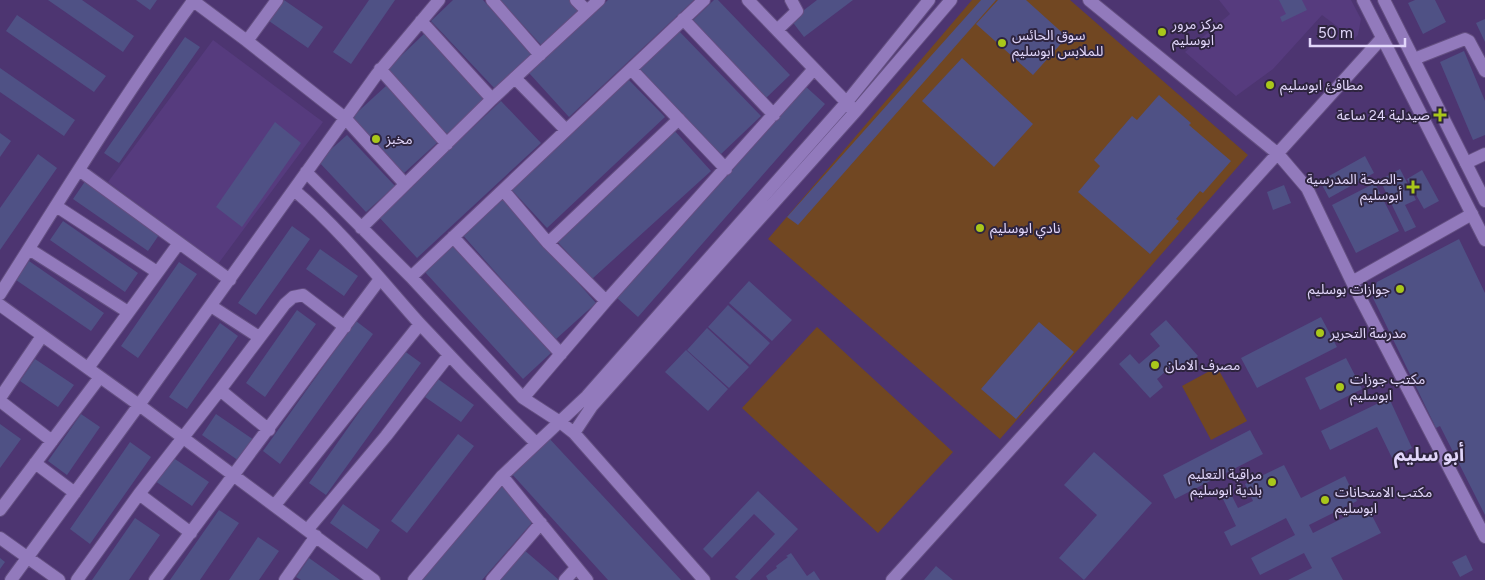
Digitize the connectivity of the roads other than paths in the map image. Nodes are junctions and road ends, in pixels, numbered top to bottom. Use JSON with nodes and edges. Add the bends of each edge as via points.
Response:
{"nodes":[{"id":1,"x":193,"y":0,"type":"edge"},
{"id":2,"x":277,"y":0,"type":"edge"},
{"id":3,"x":439,"y":0,"type":"edge"},
{"id":4,"x":492,"y":0,"type":"edge"},
{"id":5,"x":576,"y":0,"type":"edge"},
{"id":6,"x":599,"y":0,"type":"edge"},
{"id":7,"x":704,"y":0,"type":"edge"},
{"id":8,"x":748,"y":0,"type":"edge"},
{"id":9,"x":790,"y":0,"type":"edge"},
{"id":10,"x":929,"y":0,"type":"edge"},
{"id":11,"x":951,"y":0,"type":"edge"},
{"id":12,"x":1089,"y":0,"type":"edge"},
{"id":13,"x":1363,"y":0,"type":"edge"},
{"id":14,"x":1384,"y":0,"type":"edge"},
{"id":15,"x":587,"y":11,"type":"junction"},
{"id":16,"x":683,"y":19,"type":"junction"},
{"id":17,"x":421,"y":21,"type":"junction"},
{"id":18,"x":777,"y":30,"type":"junction"},
{"id":19,"x":1382,"y":38,"type":"junction"},
{"id":20,"x":247,"y":41,"type":"junction"},
{"id":21,"x":540,"y":54,"type":"junction"},
{"id":22,"x":1414,"y":59,"type":"junction"},
{"id":23,"x":631,"y":68,"type":"junction"},
{"id":24,"x":380,"y":69,"type":"junction"},
{"id":25,"x":814,"y":69,"type":"junction"},
{"id":26,"x":1485,"y":69,"type":"edge"},
{"id":27,"x":515,"y":78,"type":"junction"},
{"id":28,"x":492,"y":99,"type":"junction"},
{"id":29,"x":851,"y":107,"type":"junction"},
{"id":30,"x":774,"y":114,"type":"junction"},
{"id":31,"x":345,"y":118,"type":"junction"},
{"id":32,"x":679,"y":119,"type":"junction"},
{"id":33,"x":566,"y":130,"type":"junction"},
{"id":34,"x":447,"y":144,"type":"junction"},
{"id":35,"x":1278,"y":154,"type":"junction"},
{"id":36,"x":1485,"y":154,"type":"edge"},
{"id":37,"x":1466,"y":163,"type":"junction"},
{"id":38,"x":726,"y":169,"type":"junction"},
{"id":39,"x":79,"y":170,"type":"junction"},
{"id":40,"x":306,"y":172,"type":"junction"},
{"id":41,"x":405,"y":184,"type":"junction"},
{"id":42,"x":294,"y":190,"type":"junction"},
{"id":43,"x":503,"y":190,"type":"junction"},
{"id":44,"x":1485,"y":201,"type":"edge"},
{"id":45,"x":56,"y":206,"type":"junction"},
{"id":46,"x":1472,"y":214,"type":"junction"},
{"id":47,"x":361,"y":228,"type":"junction"},
{"id":48,"x":453,"y":237,"type":"junction"},
{"id":49,"x":1485,"y":240,"type":"edge"},
{"id":50,"x":179,"y":243,"type":"junction"},
{"id":51,"x":548,"y":243,"type":"junction"},
{"id":52,"x":29,"y":249,"type":"junction"},
{"id":53,"x":157,"y":272,"type":"junction"},
{"id":54,"x":411,"y":277,"type":"junction"},
{"id":55,"x":380,"y":279,"type":"junction"},
{"id":56,"x":230,"y":280,"type":"junction"},
{"id":57,"x":1352,"y":282,"type":"junction"},
{"id":58,"x":0,"y":294,"type":"edge"},
{"id":59,"x":606,"y":301,"type":"junction"},
{"id":60,"x":0,"y":305,"type":"edge"},
{"id":61,"x":211,"y":306,"type":"junction"},
{"id":62,"x":128,"y":312,"type":"junction"},
{"id":63,"x":420,"y":324,"type":"junction"},
{"id":64,"x":345,"y":327,"type":"junction"},
{"id":65,"x":42,"y":336,"type":"junction"},
{"id":66,"x":259,"y":337,"type":"junction"},
{"id":67,"x":561,"y":354,"type":"junction"},
{"id":68,"x":449,"y":355,"type":"junction"},
{"id":69,"x":88,"y":368,"type":"junction"},
{"id":70,"x":100,"y":377,"type":"junction"},
{"id":71,"x":220,"y":390,"type":"junction"},
{"id":72,"x":523,"y":398,"type":"junction"},
{"id":73,"x":0,"y":399,"type":"edge"},
{"id":74,"x":140,"y":405,"type":"junction"},
{"id":75,"x":560,"y":422,"type":"junction"},
{"id":76,"x":269,"y":430,"type":"junction"},
{"id":77,"x":574,"y":433,"type":"junction"},
{"id":78,"x":182,"y":437,"type":"junction"},
{"id":79,"x":52,"y":441,"type":"junction"},
{"id":80,"x":536,"y":443,"type":"junction"},
{"id":81,"x":34,"y":463,"type":"junction"},
{"id":82,"x":235,"y":475,"type":"junction"},
{"id":83,"x":502,"y":476,"type":"junction"},
{"id":84,"x":75,"y":494,"type":"junction"},
{"id":85,"x":138,"y":494,"type":"junction"},
{"id":86,"x":275,"y":505,"type":"junction"},
{"id":87,"x":0,"y":510,"type":"edge"},
{"id":88,"x":541,"y":523,"type":"junction"},
{"id":89,"x":190,"y":533,"type":"junction"},
{"id":90,"x":312,"y":533,"type":"junction"},
{"id":91,"x":1485,"y":537,"type":"edge"},
{"id":92,"x":0,"y":538,"type":"edge"},
{"id":93,"x":28,"y":557,"type":"junction"},
{"id":94,"x":576,"y":568,"type":"junction"},
{"id":95,"x":11,"y":580,"type":"edge"},
{"id":96,"x":60,"y":580,"type":"edge"},
{"id":97,"x":78,"y":580,"type":"edge"},
{"id":98,"x":155,"y":580,"type":"edge"},
{"id":99,"x":285,"y":580,"type":"edge"},
{"id":100,"x":374,"y":580,"type":"edge"},
{"id":101,"x":414,"y":580,"type":"edge"},
{"id":102,"x":492,"y":580,"type":"edge"},
{"id":103,"x":565,"y":580,"type":"edge"},
{"id":104,"x":587,"y":580,"type":"edge"},
{"id":105,"x":704,"y":580,"type":"edge"},
{"id":106,"x":892,"y":580,"type":"edge"}],
"edges":[{"from":1,"to":20,"type":"street"},
{"from":1,"to":39,"type":"street"},
{"from":2,"to":20,"type":"street"},
{"from":3,"to":17,"type":"street"},
{"from":4,"to":21,"type":"street"},
{"from":5,"to":15,"type":"street"},
{"from":6,"to":15,"type":"street"},
{"from":7,"to":16,"type":"street"},
{"from":8,"to":18,"type":"street"},
{"from":9,"to":18,"type":"street","via":[[797,11]]},
{"from":10,"to":29,"type":"street"},
{"from":11,"to":29,"type":"street"},
{"from":12,"to":35,"type":"street"},
{"from":13,"to":19,"type":"street"},
{"from":14,"to":22,"type":"street"},
{"from":15,"to":21,"type":"street"},
{"from":16,"to":23,"type":"street"},
{"from":16,"to":30,"type":"street"},
{"from":17,"to":24,"type":"street"},
{"from":17,"to":28,"type":"street"},
{"from":18,"to":25,"type":"street"},
{"from":19,"to":35,"type":"street"},
{"from":19,"to":46,"type":"street"},
{"from":20,"to":31,"type":"street"},
{"from":21,"to":27,"type":"street"},
{"from":22,"to":26,"type":"street","via":[[1465,39]]},
{"from":22,"to":37,"type":"street"},
{"from":23,"to":32,"type":"street"},
{"from":23,"to":33,"type":"street"},
{"from":24,"to":31,"type":"street"},
{"from":24,"to":34,"type":"street"},
{"from":25,"to":29,"type":"street"},
{"from":25,"to":30,"type":"street"},
{"from":27,"to":28,"type":"street"},
{"from":27,"to":33,"type":"street"},
{"from":28,"to":34,"type":"street"},
{"from":29,"to":75,"type":"street"},
{"from":29,"to":77,"type":"street","via":[[592,406]]},
{"from":30,"to":38,"type":"street"},
{"from":31,"to":40,"type":"street"},
{"from":31,"to":41,"type":"street"},
{"from":32,"to":38,"type":"street"},
{"from":32,"to":51,"type":"street"},
{"from":33,"to":43,"type":"street"},
{"from":34,"to":41,"type":"street"},
{"from":35,"to":57,"type":"street","via":[[1307,188]]},
{"from":35,"to":106,"type":"street"},
{"from":36,"to":37,"type":"street"},
{"from":37,"to":44,"type":"street"},
{"from":38,"to":59,"type":"street"},
{"from":39,"to":45,"type":"street"},
{"from":39,"to":50,"type":"street"},
{"from":40,"to":42,"type":"street"},
{"from":40,"to":47,"type":"street"},
{"from":41,"to":47,"type":"street"},
{"from":42,"to":55,"type":"street","via":[[318,211]]},
{"from":42,"to":56,"type":"street"},
{"from":43,"to":48,"type":"street"},
{"from":43,"to":51,"type":"street"},
{"from":45,"to":52,"type":"street"},
{"from":45,"to":53,"type":"street"},
{"from":46,"to":49,"type":"street"},
{"from":46,"to":57,"type":"street"},
{"from":47,"to":54,"type":"street"},
{"from":48,"to":54,"type":"street"},
{"from":48,"to":67,"type":"street"},
{"from":50,"to":53,"type":"street"},
{"from":50,"to":56,"type":"street"},
{"from":51,"to":59,"type":"street"},
{"from":52,"to":58,"type":"street"},
{"from":52,"to":62,"type":"street"},
{"from":53,"to":62,"type":"street"},
{"from":54,"to":72,"type":"street"},
{"from":55,"to":63,"type":"street"},
{"from":55,"to":64,"type":"street"},
{"from":56,"to":61,"type":"street"},
{"from":57,"to":91,"type":"street"},
{"from":59,"to":67,"type":"street"},
{"from":60,"to":65,"type":"street"},
{"from":61,"to":66,"type":"street"},
{"from":61,"to":74,"type":"street"},
{"from":62,"to":69,"type":"street"},
{"from":63,"to":68,"type":"street"},
{"from":63,"to":86,"type":"street"},
{"from":64,"to":66,"type":"street","via":[[302,295],[285,304]]},
{"from":64,"to":76,"type":"street"},
{"from":65,"to":69,"type":"street"},
{"from":65,"to":73,"type":"street"},
{"from":66,"to":71,"type":"street"},
{"from":67,"to":72,"type":"street"},
{"from":68,"to":80,"type":"street"},
{"from":68,"to":90,"type":"street"},
{"from":69,"to":70,"type":"street"},
{"from":70,"to":74,"type":"street"},
{"from":70,"to":79,"type":"street"},
{"from":71,"to":76,"type":"street"},
{"from":71,"to":78,"type":"street"},
{"from":72,"to":75,"type":"street"},
{"from":73,"to":79,"type":"street"},
{"from":74,"to":78,"type":"street"},
{"from":74,"to":84,"type":"street"},
{"from":75,"to":77,"type":"street"},
{"from":75,"to":80,"type":"street"},
{"from":76,"to":82,"type":"street"},
{"from":77,"to":105,"type":"street"},
{"from":78,"to":82,"type":"street"},
{"from":78,"to":85,"type":"street"},
{"from":79,"to":81,"type":"street"},
{"from":80,"to":83,"type":"street"},
{"from":81,"to":84,"type":"street"},
{"from":81,"to":87,"type":"street"},
{"from":82,"to":86,"type":"street"},
{"from":82,"to":89,"type":"street"},
{"from":83,"to":88,"type":"street"},
{"from":83,"to":101,"type":"street"},
{"from":84,"to":93,"type":"street"},
{"from":85,"to":89,"type":"street"},
{"from":85,"to":97,"type":"street"},
{"from":86,"to":90,"type":"street"},
{"from":88,"to":94,"type":"street"},
{"from":88,"to":102,"type":"street"},
{"from":89,"to":98,"type":"street"},
{"from":90,"to":99,"type":"street"},
{"from":90,"to":100,"type":"street"},
{"from":92,"to":93,"type":"street"},
{"from":93,"to":95,"type":"street"},
{"from":93,"to":96,"type":"street"},
{"from":94,"to":103,"type":"street"},
{"from":94,"to":104,"type":"street"}]}
